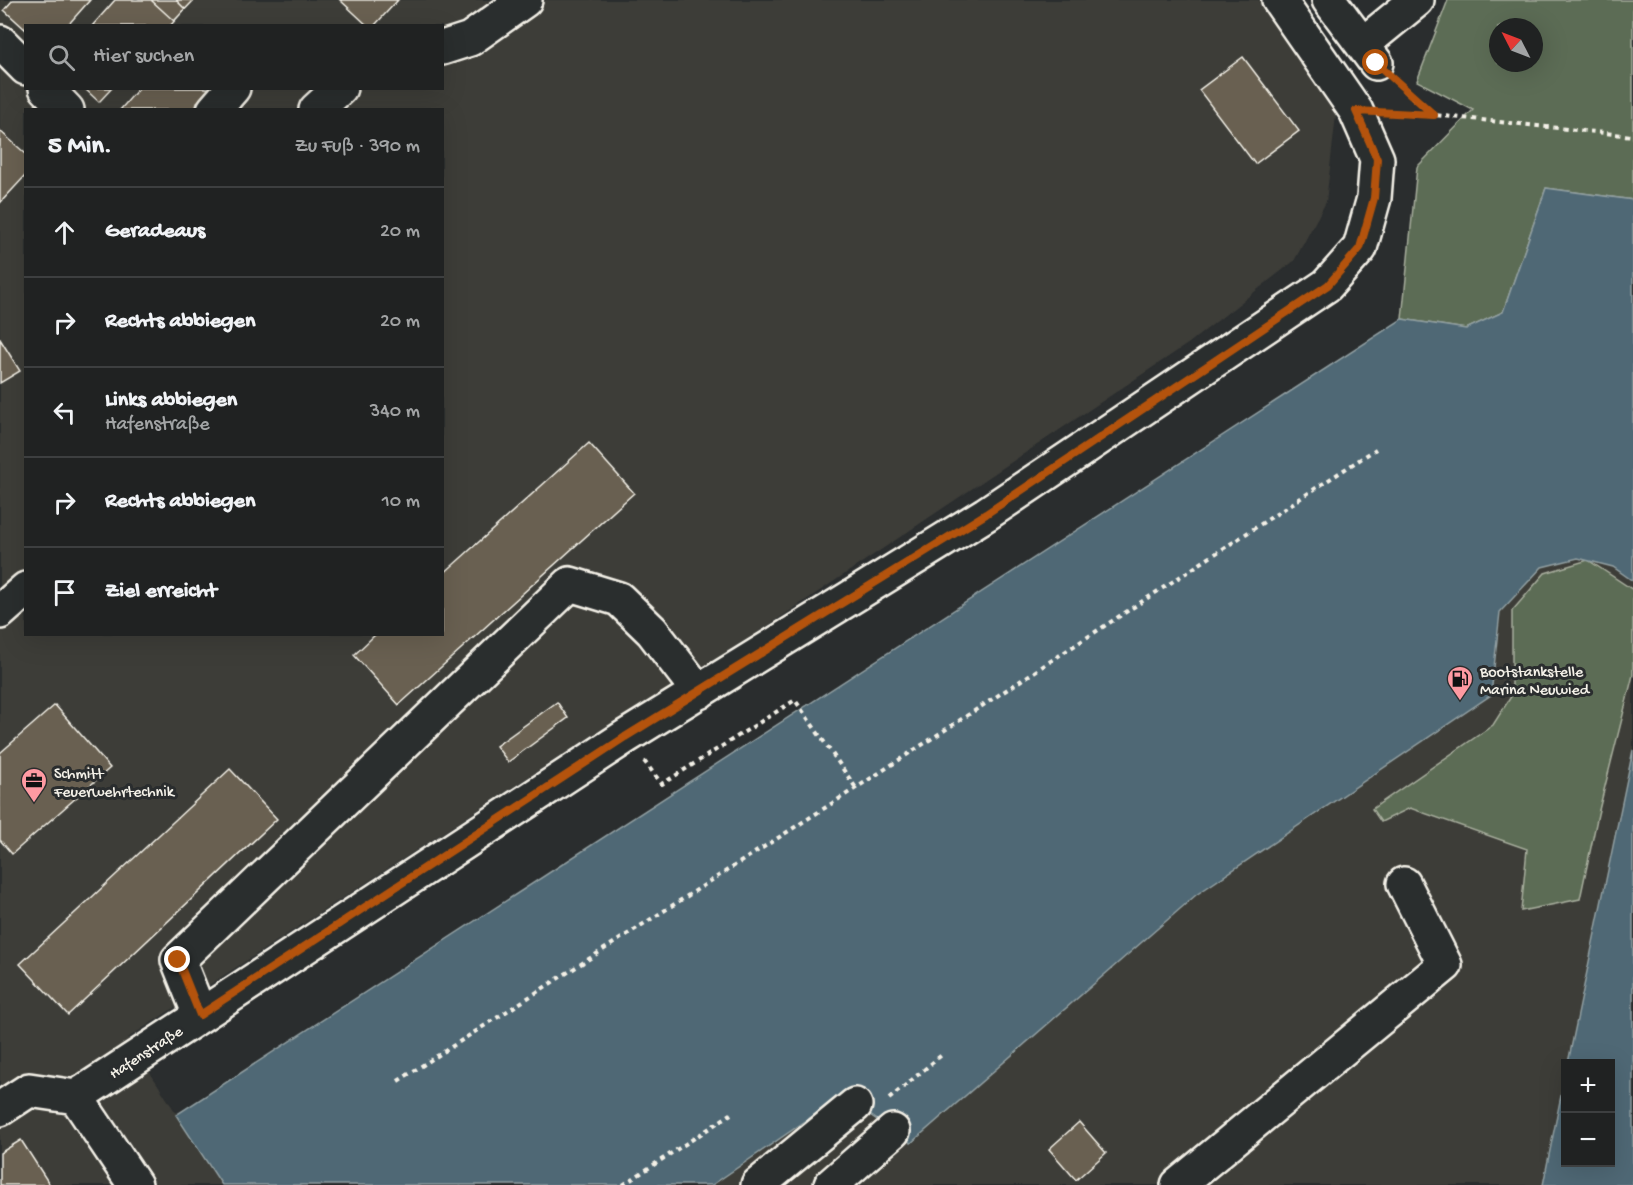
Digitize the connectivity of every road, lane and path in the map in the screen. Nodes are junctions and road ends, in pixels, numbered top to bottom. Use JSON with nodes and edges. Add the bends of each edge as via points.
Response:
{"nodes":[{"id":1,"x":525,"y":0,"type":"edge"},
{"id":2,"x":1279,"y":0,"type":"edge"},
{"id":3,"x":1329,"y":0,"type":"edge"},
{"id":4,"x":1417,"y":0,"type":"edge"},
{"id":5,"x":0,"y":42,"type":"edge"},
{"id":6,"x":444,"y":47,"type":"edge"},
{"id":7,"x":1369,"y":54,"type":"junction"},
{"id":8,"x":24,"y":66,"type":"edge"},
{"id":9,"x":48,"y":90,"type":"edge"},
{"id":10,"x":231,"y":90,"type":"edge"},
{"id":11,"x":338,"y":90,"type":"edge"},
{"id":12,"x":65,"y":108,"type":"edge"},
{"id":13,"x":216,"y":108,"type":"edge"},
{"id":14,"x":318,"y":108,"type":"edge"},
{"id":15,"x":1356,"y":111,"type":"junction"},
{"id":16,"x":1434,"y":115,"type":"junction"},
{"id":17,"x":1633,"y":136,"type":"edge"},
{"id":18,"x":1376,"y":449,"type":"dead end"},
{"id":19,"x":24,"y":591,"type":"edge"},
{"id":20,"x":0,"y":612,"type":"edge"},
{"id":21,"x":699,"y":692,"type":"junction"},
{"id":22,"x":647,"y":765,"type":"dead end"},
{"id":23,"x":856,"y":788,"type":"junction"},
{"id":24,"x":1404,"y":884,"type":"dead end"},
{"id":25,"x":200,"y":1015,"type":"junction"},
{"id":26,"x":398,"y":1081,"type":"dead end"},
{"id":27,"x":75,"y":1097,"type":"junction"},
{"id":28,"x":855,"y":1105,"type":"dead end"},
{"id":29,"x":0,"y":1109,"type":"edge"},
{"id":30,"x":731,"y":1114,"type":"dead end"},
{"id":31,"x":893,"y":1131,"type":"dead end"},
{"id":32,"x":135,"y":1185,"type":"edge"},
{"id":33,"x":622,"y":1185,"type":"edge"},
{"id":34,"x":758,"y":1185,"type":"edge"},
{"id":35,"x":831,"y":1185,"type":"edge"},
{"id":36,"x":1179,"y":1185,"type":"edge"}],
"edges":[{"from":1,"to":6,"type":"street","via":[[470,39]]},
{"from":2,"to":15,"type":"street","name":"Hafenstraße"},
{"from":3,"to":7,"type":"street"},
{"from":4,"to":7,"type":"street"},
{"from":5,"to":8,"type":"street"},
{"from":7,"to":16,"type":"path"},
{"from":9,"to":12,"type":"street"},
{"from":10,"to":13,"type":"street"},
{"from":11,"to":14,"type":"street"},
{"from":15,"to":16,"type":"path"},
{"from":15,"to":21,"type":"street","name":"Hafenstraße","via":[[1377,159],[1374,198],[1360,248],[1328,285],[986,514]]},
{"from":16,"to":17,"type":"path"},
{"from":18,"to":23,"type":"path"},
{"from":19,"to":20,"type":"street"},
{"from":21,"to":25,"type":"street","name":"Hafenstraße"},
{"from":21,"to":25,"type":"street","via":[[652,631],[619,599],[570,584],[178,960]]},
{"from":22,"to":23,"type":"path","via":[[662,784],[795,700]]},
{"from":23,"to":26,"type":"path"},
{"from":24,"to":36,"type":"street","via":[[1445,965]]},
{"from":25,"to":27,"type":"street","name":"Hafenstraße"},
{"from":27,"to":29,"type":"street","via":[[29,1090]]},
{"from":27,"to":32,"type":"street"},
{"from":28,"to":34,"type":"street"},
{"from":30,"to":33,"type":"path"},
{"from":31,"to":35,"type":"street"}]}
